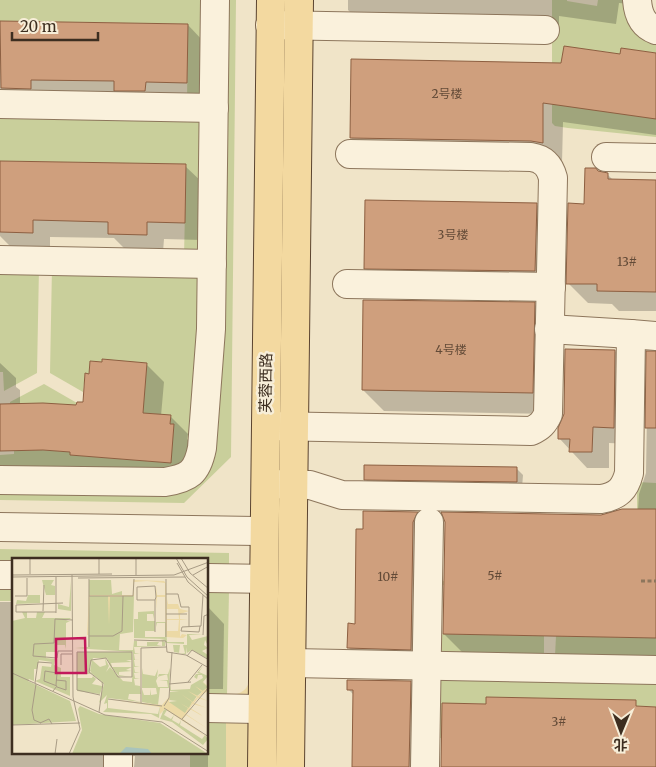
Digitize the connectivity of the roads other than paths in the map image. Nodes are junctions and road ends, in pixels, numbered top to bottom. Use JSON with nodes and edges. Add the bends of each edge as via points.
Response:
{"nodes":[{"id":1,"x":215,"y":0,"type":"edge"},
{"id":2,"x":636,"y":0,"type":"edge"},
{"id":3,"x":271,"y":12,"type":"edge"},
{"id":4,"x":299,"y":13,"type":"edge"},
{"id":5,"x":545,"y":30,"type":"dead end"},
{"id":6,"x":656,"y":30,"type":"edge"},
{"id":7,"x":0,"y":104,"type":"edge"},
{"id":8,"x":214,"y":108,"type":"junction"},
{"id":9,"x":350,"y":154,"type":"dead end"},
{"id":10,"x":606,"y":157,"type":"dead end"},
{"id":11,"x":656,"y":158,"type":"edge"},
{"id":12,"x":0,"y":260,"type":"edge"},
{"id":13,"x":212,"y":264,"type":"dead end"},
{"id":14,"x":347,"y":284,"type":"dead end"},
{"id":15,"x":551,"y":287,"type":"junction"},
{"id":16,"x":550,"y":329,"type":"junction"},
{"id":17,"x":644,"y":335,"type":"edge"},
{"id":18,"x":265,"y":426,"type":"junction"},
{"id":19,"x":294,"y":427,"type":"junction"},
{"id":20,"x":364,"y":477,"type":"dead end"},
{"id":21,"x":0,"y":480,"type":"edge"},
{"id":22,"x":265,"y":484,"type":"junction"},
{"id":23,"x":302,"y":485,"type":"junction"},
{"id":24,"x":429,"y":522,"type":"dead end"},
{"id":25,"x":0,"y":526,"type":"edge"},
{"id":26,"x":264,"y":531,"type":"junction"},
{"id":27,"x":209,"y":578,"type":"edge"},
{"id":28,"x":264,"y":579,"type":"junction"},
{"id":29,"x":292,"y":663,"type":"junction"},
{"id":30,"x":427,"y":666,"type":"junction"},
{"id":31,"x":656,"y":670,"type":"edge"},
{"id":32,"x":209,"y":708,"type":"edge"},
{"id":33,"x":262,"y":709,"type":"junction"},
{"id":34,"x":118,"y":754,"type":"edge"},
{"id":35,"x":118,"y":767,"type":"edge"},
{"id":36,"x":262,"y":767,"type":"edge"},
{"id":37,"x":290,"y":767,"type":"edge"},
{"id":38,"x":425,"y":767,"type":"edge"}],
"edges":[{"from":1,"to":8,"type":"street"},
{"from":2,"to":6,"type":"street","via":[[642,20]]},
{"from":3,"to":4,"type":"street"},
{"from":3,"to":18,"type":"main road","name":"芙蓉西路"},
{"from":4,"to":5,"type":"street"},
{"from":4,"to":19,"type":"main road","name":"芙蓉西路"},
{"from":7,"to":8,"type":"street"},
{"from":8,"to":21,"type":"street","via":[[209,374],[202,448],[196,467],[182,479],[165,482]]},
{"from":9,"to":15,"type":"street","via":[[540,158],[551,170],[552,178]]},
{"from":10,"to":11,"type":"street"},
{"from":12,"to":13,"type":"street"},
{"from":14,"to":15,"type":"street"},
{"from":15,"to":16,"type":"street"},
{"from":16,"to":17,"type":"street"},
{"from":16,"to":19,"type":"street","via":[[548,414],[539,428],[531,431]]},
{"from":17,"to":23,"type":"street","via":[[629,473],[620,492],[612,497],[342,494]]},
{"from":18,"to":19,"type":"street"},
{"from":18,"to":22,"type":"main road","name":"芙蓉西路"},
{"from":19,"to":23,"type":"main road","name":"芙蓉西路"},
{"from":20,"to":23,"type":"street","via":[[342,476]]},
{"from":22,"to":23,"type":"street"},
{"from":22,"to":26,"type":"main road","name":"芙蓉西路"},
{"from":23,"to":29,"type":"main road","name":"芙蓉西路"},
{"from":24,"to":30,"type":"street"},
{"from":25,"to":26,"type":"street"},
{"from":26,"to":28,"type":"main road","name":"芙蓉西路"},
{"from":27,"to":28,"type":"street"},
{"from":28,"to":33,"type":"main road","name":"芙蓉西路"},
{"from":29,"to":30,"type":"street"},
{"from":29,"to":37,"type":"main road","name":"芙蓉西路"},
{"from":30,"to":31,"type":"street"},
{"from":30,"to":38,"type":"street"},
{"from":32,"to":33,"type":"street"},
{"from":33,"to":36,"type":"main road","name":"芙蓉西路"},
{"from":34,"to":35,"type":"street"}]}
